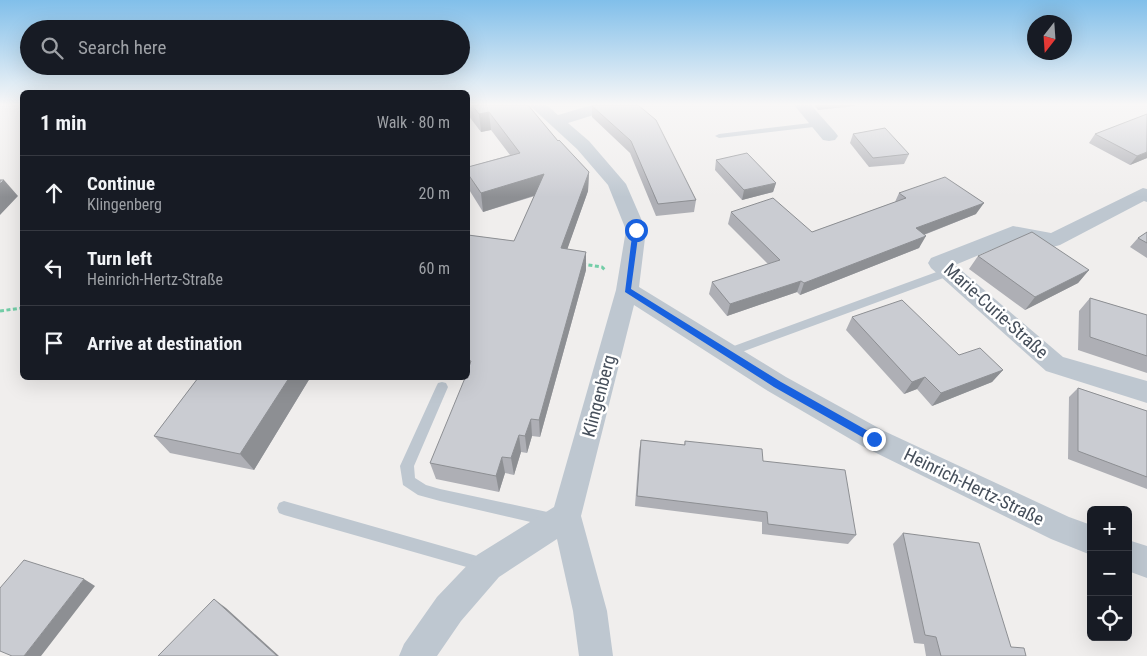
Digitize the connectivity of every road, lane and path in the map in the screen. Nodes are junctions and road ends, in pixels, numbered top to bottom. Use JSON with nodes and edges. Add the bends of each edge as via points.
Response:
{"nodes":[{"id":1,"x":572,"y":136,"type":"edge"},
{"id":2,"x":719,"y":136,"type":"dead end"},
{"id":3,"x":726,"y":136,"type":"edge"},
{"id":4,"x":1147,"y":196,"type":"edge"},
{"id":5,"x":573,"y":263,"type":"edge"},
{"id":6,"x":942,"y":274,"type":"dead end"},
{"id":7,"x":627,"y":290,"type":"junction"},
{"id":8,"x":20,"y":308,"type":"edge"},
{"id":9,"x":0,"y":311,"type":"edge"},
{"id":10,"x":727,"y":353,"type":"junction"},
{"id":11,"x":442,"y":387,"type":"dead end"},
{"id":12,"x":1147,"y":392,"type":"edge"},
{"id":13,"x":284,"y":508,"type":"dead end"},
{"id":14,"x":562,"y":519,"type":"junction"},
{"id":15,"x":1087,"y":538,"type":"edge"},
{"id":16,"x":1132,"y":556,"type":"edge"},
{"id":17,"x":1147,"y":562,"type":"edge"},
{"id":18,"x":488,"y":566,"type":"junction"},
{"id":19,"x":416,"y":656,"type":"edge"},
{"id":20,"x":596,"y":656,"type":"edge"}],
"edges":[{"from":1,"to":7,"type":"street","name":"Klingenberg","via":[[617,184],[636,230]]},
{"from":2,"to":3,"type":"lane"},
{"from":4,"to":12,"type":"street","name":"Marie-Curie-Straße","via":[[1143,194],[1054,240],[1013,234],[939,263],[1055,364]]},
{"from":5,"to":7,"type":"path","via":[[602,267]]},
{"from":6,"to":10,"type":"lane"},
{"from":7,"to":10,"type":"street","name":"Heinrich-Hertz-Straße"},
{"from":7,"to":14,"type":"street","name":"Klingenberg"},
{"from":8,"to":9,"type":"path"},
{"from":10,"to":15,"type":"street","name":"Heinrich-Hertz-Straße","via":[[874,439]]},
{"from":11,"to":14,"type":"lane","via":[[407,466],[408,481],[440,495]]},
{"from":13,"to":18,"type":"lane"},
{"from":14,"to":18,"type":"street"},
{"from":14,"to":20,"type":"street","via":[[590,611]]},
{"from":16,"to":17,"type":"street"},
{"from":18,"to":19,"type":"street","via":[[449,609]]}]}
